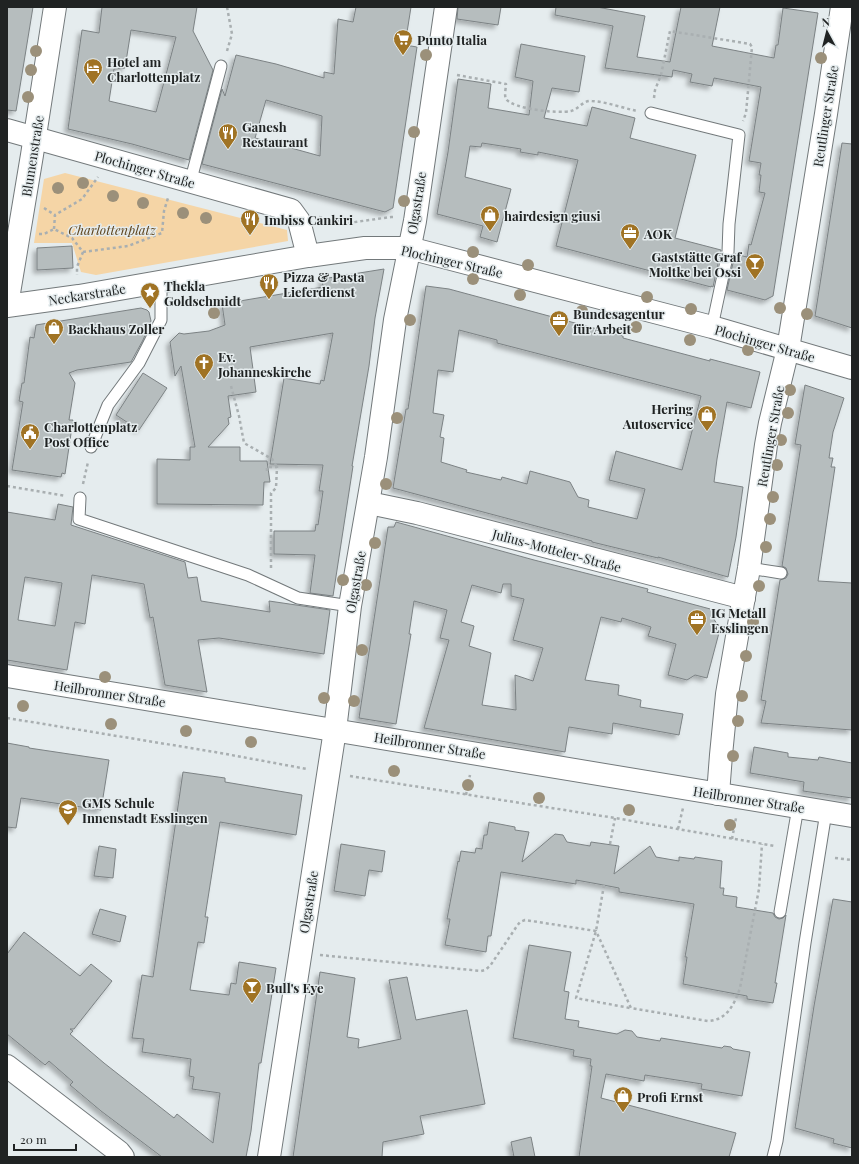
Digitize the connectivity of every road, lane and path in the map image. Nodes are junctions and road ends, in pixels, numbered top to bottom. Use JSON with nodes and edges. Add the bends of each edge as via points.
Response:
{"nodes":[{"id":1,"x":55,"y":7,"type":"edge"},
{"id":2,"x":227,"y":7,"type":"edge"},
{"id":3,"x":446,"y":7,"type":"edge"},
{"id":4,"x":842,"y":7,"type":"edge"},
{"id":5,"x":221,"y":66,"type":"joint"},
{"id":6,"x":437,"y":72,"type":"junction"},
{"id":7,"x":651,"y":113,"type":"junction"},
{"id":8,"x":7,"y":130,"type":"edge"},
{"id":9,"x":739,"y":135,"type":"junction"},
{"id":10,"x":35,"y":138,"type":"junction"},
{"id":11,"x":111,"y":159,"type":"junction"},
{"id":12,"x":182,"y":180,"type":"junction"},
{"id":13,"x":291,"y":210,"type":"junction"},
{"id":14,"x":415,"y":221,"type":"junction"},
{"id":15,"x":54,"y":229,"type":"junction"},
{"id":16,"x":19,"y":235,"type":"junction"},
{"id":17,"x":409,"y":248,"type":"junction"},
{"id":18,"x":83,"y":252,"type":"junction"},
{"id":19,"x":308,"y":256,"type":"junction"},
{"id":20,"x":161,"y":282,"type":"junction"},
{"id":21,"x":79,"y":296,"type":"junction"},
{"id":22,"x":7,"y":305,"type":"edge"},
{"id":23,"x":712,"y":327,"type":"junction"},
{"id":24,"x":788,"y":348,"type":"junction"},
{"id":25,"x":852,"y":368,"type":"edge"},
{"id":26,"x":231,"y":386,"type":"dead end"},
{"id":27,"x":91,"y":447,"type":"joint"},
{"id":28,"x":277,"y":467,"type":"junction"},
{"id":29,"x":267,"y":471,"type":"dead end"},
{"id":30,"x":7,"y":486,"type":"edge"},
{"id":31,"x":80,"y":498,"type":"junction"},
{"id":32,"x":369,"y":503,"type":"junction"},
{"id":33,"x":749,"y":568,"type":"junction"},
{"id":34,"x":781,"y":573,"type":"dead end"},
{"id":35,"x":267,"y":585,"type":"junction"},
{"id":36,"x":744,"y":598,"type":"junction"},
{"id":37,"x":350,"y":606,"type":"junction"},
{"id":38,"x":7,"y":676,"type":"edge"},
{"id":39,"x":7,"y":718,"type":"edge"},
{"id":40,"x":335,"y":730,"type":"junction"},
{"id":41,"x":328,"y":773,"type":"junction"},
{"id":42,"x":470,"y":774,"type":"dead end"},
{"id":43,"x":718,"y":794,"type":"junction"},
{"id":44,"x":466,"y":795,"type":"junction"},
{"id":45,"x":798,"y":807,"type":"junction"},
{"id":46,"x":826,"y":812,"type":"junction"},
{"id":47,"x":852,"y":816,"type":"edge"},
{"id":48,"x":615,"y":818,"type":"junction"},
{"id":49,"x":610,"y":844,"type":"dead end"},
{"id":50,"x":762,"y":844,"type":"junction"},
{"id":51,"x":790,"y":849,"type":"junction"},
{"id":52,"x":818,"y":855,"type":"junction"},
{"id":53,"x":852,"y":860,"type":"edge"},
{"id":54,"x":604,"y":885,"type":"dead end"},
{"id":55,"x":780,"y":912,"type":"dead end"},
{"id":56,"x":596,"y":931,"type":"junction"},
{"id":57,"x":300,"y":952,"type":"junction"},
{"id":58,"x":630,"y":1008,"type":"junction"},
{"id":59,"x":7,"y":1066,"type":"edge"},
{"id":60,"x":123,"y":1157,"type":"edge"},
{"id":61,"x":268,"y":1157,"type":"edge"},
{"id":62,"x":773,"y":1157,"type":"edge"}],
"edges":[{"from":1,"to":10,"type":"street","name":"Blumenstraße"},
{"from":2,"to":5,"type":"path","via":[[232,39]]},
{"from":3,"to":6,"type":"street","name":"Olgastraße"},
{"from":4,"to":24,"type":"street","name":"Reutlinger Straße"},
{"from":5,"to":12,"type":"lane"},
{"from":6,"to":7,"type":"path","via":[[506,84],[506,99],[523,108],[569,111],[585,102],[593,101]]},
{"from":6,"to":14,"type":"street","name":"Olgastraße"},
{"from":7,"to":9,"type":"lane"},
{"from":7,"to":9,"type":"path","via":[[670,31],[750,44],[752,47],[746,113]]},
{"from":8,"to":10,"type":"street","name":"Plochinger Straße"},
{"from":9,"to":23,"type":"lane","via":[[728,252]]},
{"from":10,"to":11,"type":"street","name":"Plochinger Straße"},
{"from":10,"to":16,"type":"street","name":"Blumenstraße"},
{"from":11,"to":12,"type":"street","name":"Plochinger Straße"},
{"from":11,"to":15,"type":"path","via":[[82,199],[55,215]]},
{"from":12,"to":13,"type":"street","name":"Plochinger Straße"},
{"from":12,"to":18,"type":"path","via":[[164,211],[162,233],[128,246]]},
{"from":13,"to":14,"type":"path","via":[[348,223],[392,217]]},
{"from":13,"to":19,"type":"street","via":[[299,221]]},
{"from":14,"to":17,"type":"street","name":"Olgastraße"},
{"from":15,"to":16,"type":"path","via":[[44,234]]},
{"from":15,"to":18,"type":"path","via":[[72,238]]},
{"from":16,"to":22,"type":"street","name":"Blumenstraße"},
{"from":17,"to":19,"type":"street","name":"Plochinger Straße","via":[[365,248]]},
{"from":17,"to":23,"type":"street","name":"Plochinger Straße"},
{"from":17,"to":32,"type":"street","name":"Olgastraße","via":[[395,320]]},
{"from":18,"to":21,"type":"path","via":[[77,267]]},
{"from":19,"to":20,"type":"street","name":"Neckarstraße"},
{"from":20,"to":21,"type":"street","name":"Neckarstraße"},
{"from":20,"to":27,"type":"lane","via":[[161,320],[138,363],[108,405]]},
{"from":21,"to":22,"type":"street","name":"Neckarstraße"},
{"from":23,"to":24,"type":"street","name":"Plochinger Straße"},
{"from":24,"to":25,"type":"street","name":"Plochinger Straße"},
{"from":24,"to":33,"type":"street","name":"Reutlinger Straße","via":[[770,423]]},
{"from":26,"to":28,"type":"path","via":[[244,443],[272,458]]},
{"from":27,"to":31,"type":"path"},
{"from":28,"to":29,"type":"path","via":[[267,467]]},
{"from":28,"to":35,"type":"path","via":[[276,488],[271,493],[270,572]]},
{"from":30,"to":31,"type":"path"},
{"from":31,"to":35,"type":"lane","via":[[79,519],[237,571]]},
{"from":32,"to":36,"type":"street","name":"Julius-Motteler-Straße","via":[[417,513]]},
{"from":32,"to":37,"type":"street","name":"Olgastraße"},
{"from":33,"to":34,"type":"lane"},
{"from":33,"to":36,"type":"street","name":"Reutlinger Straße"},
{"from":35,"to":37,"type":"lane","via":[[304,600]]},
{"from":36,"to":43,"type":"street","name":"Reutlinger Straße","via":[[726,700]]},
{"from":37,"to":40,"type":"street","name":"Olgastraße"},
{"from":38,"to":40,"type":"street","name":"Heilbronner Straße"},
{"from":39,"to":41,"type":"path"},
{"from":40,"to":41,"type":"street","name":"Olgastraße"},
{"from":40,"to":43,"type":"street","name":"Heilbronner Straße"},
{"from":41,"to":44,"type":"path"},
{"from":41,"to":57,"type":"street","name":"Olgastraße"},
{"from":42,"to":44,"type":"path"},
{"from":43,"to":45,"type":"street","name":"Heilbronner Straße"},
{"from":44,"to":48,"type":"path"},
{"from":45,"to":46,"type":"street","name":"Heilbronner Straße"},
{"from":45,"to":51,"type":"lane"},
{"from":46,"to":47,"type":"street","name":"Heilbronner Straße"},
{"from":46,"to":52,"type":"lane"},
{"from":48,"to":49,"type":"path"},
{"from":48,"to":50,"type":"path"},
{"from":50,"to":51,"type":"path"},
{"from":50,"to":58,"type":"path","via":[[759,889],[740,988],[726,1014],[708,1021]]},
{"from":51,"to":55,"type":"lane"},
{"from":52,"to":53,"type":"path"},
{"from":52,"to":62,"type":"lane"},
{"from":54,"to":56,"type":"path"},
{"from":56,"to":57,"type":"path","via":[[525,920],[520,922],[490,966],[481,971]]},
{"from":56,"to":58,"type":"path"},
{"from":56,"to":58,"type":"path","via":[[576,998]]},
{"from":57,"to":61,"type":"street","name":"Olgastraße"},
{"from":59,"to":60,"type":"street"}]}
